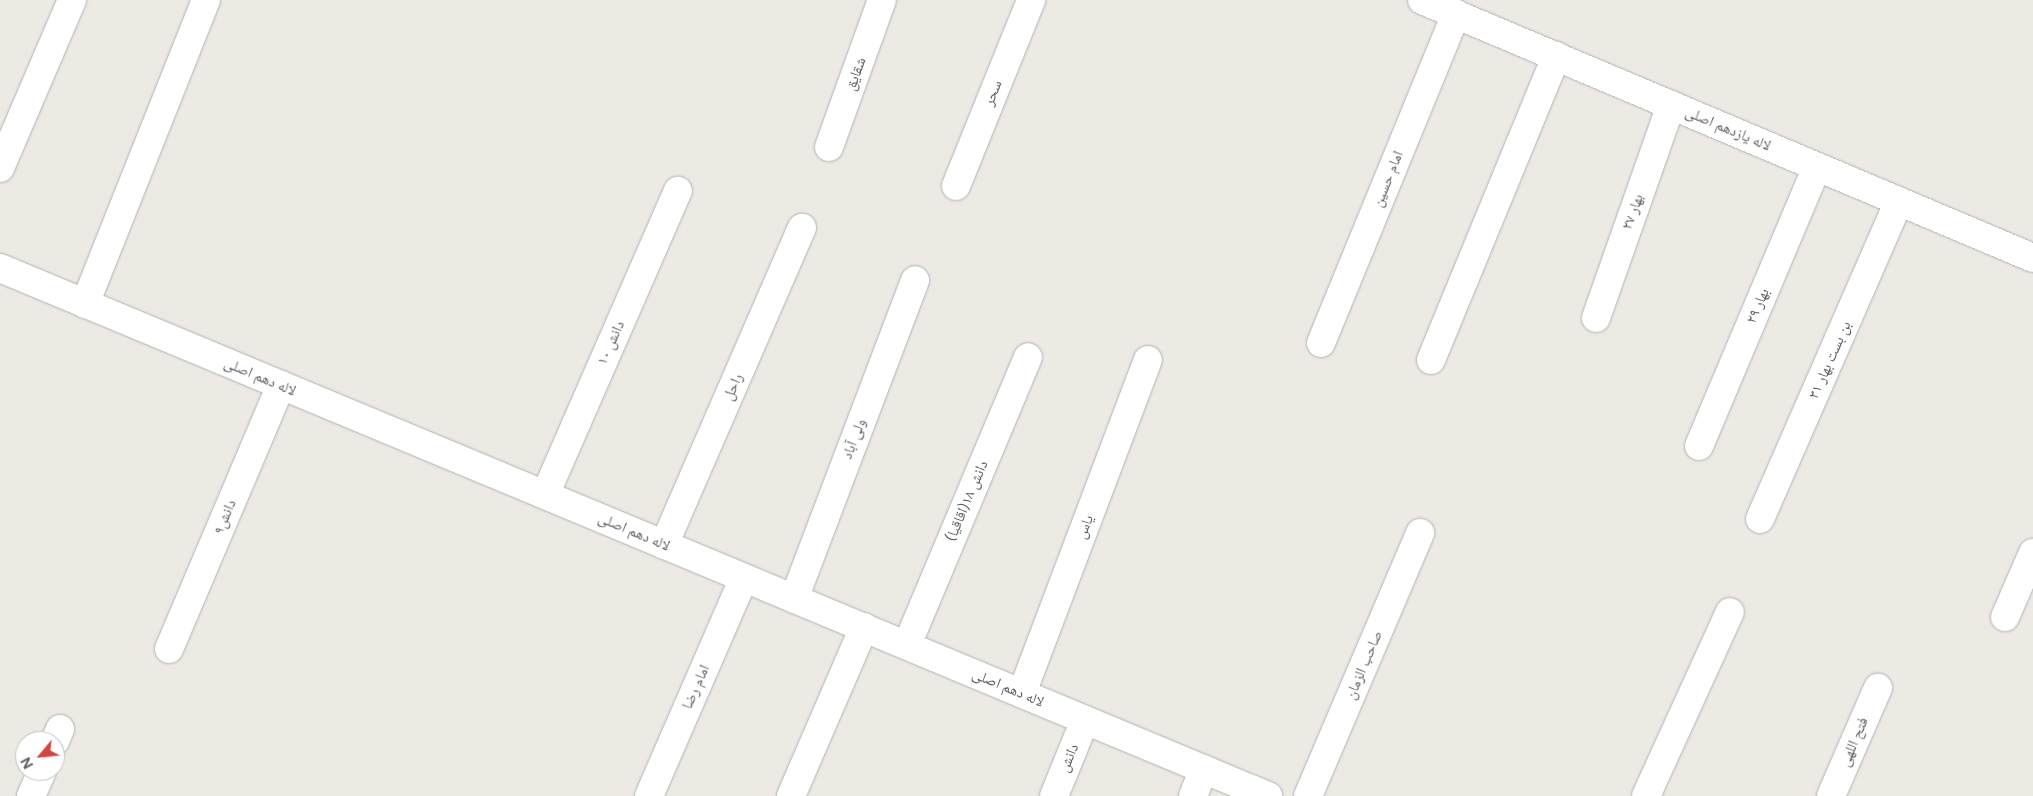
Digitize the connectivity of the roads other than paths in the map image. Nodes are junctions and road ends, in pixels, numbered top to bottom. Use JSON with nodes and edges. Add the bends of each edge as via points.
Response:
{"nodes":[{"id":1,"x":72,"y":0,"type":"edge"},
{"id":2,"x":206,"y":0,"type":"edge"},
{"id":3,"x":882,"y":0,"type":"edge"},
{"id":4,"x":1031,"y":0,"type":"edge"},
{"id":5,"x":1422,"y":0,"type":"edge"},
{"id":6,"x":1456,"y":14,"type":"junction"},
{"id":7,"x":1556,"y":56,"type":"junction"},
{"id":8,"x":1671,"y":105,"type":"junction"},
{"id":9,"x":829,"y":147,"type":"dead end"},
{"id":10,"x":1817,"y":167,"type":"junction"},
{"id":11,"x":0,"y":168,"type":"edge"},
{"id":12,"x":956,"y":186,"type":"dead end"},
{"id":13,"x":678,"y":192,"type":"dead end"},
{"id":14,"x":1899,"y":202,"type":"junction"},
{"id":15,"x":802,"y":228,"type":"dead end"},
{"id":16,"x":2033,"y":258,"type":"edge"},
{"id":17,"x":0,"y":268,"type":"edge"},
{"id":18,"x":915,"y":280,"type":"dead end"},
{"id":19,"x":85,"y":304,"type":"junction"},
{"id":20,"x":1596,"y":318,"type":"dead end"},
{"id":21,"x":1320,"y":343,"type":"dead end"},
{"id":22,"x":1028,"y":357,"type":"dead end"},
{"id":23,"x":1148,"y":360,"type":"dead end"},
{"id":24,"x":1432,"y":360,"type":"dead end"},
{"id":25,"x":281,"y":385,"type":"junction"},
{"id":26,"x":1699,"y":446,"type":"dead end"},
{"id":27,"x":545,"y":495,"type":"junction"},
{"id":28,"x":1760,"y":519,"type":"dead end"},
{"id":29,"x":1420,"y":533,"type":"dead end"},
{"id":30,"x":664,"y":545,"type":"junction"},
{"id":31,"x":2033,"y":553,"type":"edge"},
{"id":32,"x":744,"y":578,"type":"junction"},
{"id":33,"x":794,"y":599,"type":"junction"},
{"id":34,"x":1730,"y":612,"type":"dead end"},
{"id":35,"x":2004,"y":617,"type":"dead end"},
{"id":36,"x":864,"y":627,"type":"junction"},
{"id":37,"x":907,"y":645,"type":"junction"},
{"id":38,"x":169,"y":649,"type":"dead end"},
{"id":39,"x":1878,"y":688,"type":"dead end"},
{"id":40,"x":1022,"y":693,"type":"junction"},
{"id":41,"x":1085,"y":720,"type":"junction"},
{"id":42,"x":1204,"y":769,"type":"junction"},
{"id":43,"x":38,"y":781,"type":"edge"},
{"id":44,"x":31,"y":796,"type":"edge"},
{"id":45,"x":649,"y":796,"type":"edge"},
{"id":46,"x":791,"y":796,"type":"edge"},
{"id":47,"x":1054,"y":796,"type":"edge"},
{"id":48,"x":1193,"y":796,"type":"edge"},
{"id":49,"x":1268,"y":796,"type":"edge"},
{"id":50,"x":1308,"y":796,"type":"edge"},
{"id":51,"x":1646,"y":796,"type":"edge"},
{"id":52,"x":1831,"y":796,"type":"edge"}],
"edges":[{"from":1,"to":11,"type":"street"},
{"from":2,"to":19,"type":"street"},
{"from":3,"to":9,"type":"street","name":"شقایق"},
{"from":4,"to":12,"type":"street","name":"سحر"},
{"from":5,"to":6,"type":"street","name":"لاله یازدهم اصلی"},
{"from":6,"to":7,"type":"street","name":"لاله یازدهم اصلی"},
{"from":6,"to":21,"type":"street","name":"امام حسین"},
{"from":7,"to":8,"type":"street","name":"لاله یازدهم اصلی"},
{"from":7,"to":24,"type":"street"},
{"from":8,"to":10,"type":"street","name":"لاله یازدهم اصلی"},
{"from":8,"to":20,"type":"street","name":"بهار ۲۷"},
{"from":10,"to":14,"type":"street","name":"لاله یازدهم اصلی"},
{"from":10,"to":26,"type":"street","name":"بهار ۲۹"},
{"from":13,"to":27,"type":"street","name":"دانش ۱۰"},
{"from":14,"to":16,"type":"street","name":"لاله یازدهم اصلی"},
{"from":14,"to":28,"type":"street","name":"بن بست بهار ٣١"},
{"from":15,"to":30,"type":"street","name":"راحل"},
{"from":17,"to":19,"type":"street","name":"لاله دهم اصلی"},
{"from":18,"to":33,"type":"street","name":"ولی آباد"},
{"from":19,"to":25,"type":"street","name":"لاله دهم اصلی"},
{"from":22,"to":37,"type":"street","name":"دانش ۱۸(اقاقیا)"},
{"from":23,"to":40,"type":"street","name":"یاس"},
{"from":25,"to":27,"type":"street","name":"لاله دهم اصلی"},
{"from":25,"to":38,"type":"street","name":"دانش۹"},
{"from":27,"to":30,"type":"street","name":"لاله دهم اصلی"},
{"from":29,"to":50,"type":"street","name":"صاحب الزمان"},
{"from":30,"to":32,"type":"street","name":"لاله دهم اصلی"},
{"from":31,"to":35,"type":"street"},
{"from":32,"to":33,"type":"street","name":"لاله دهم اصلی"},
{"from":32,"to":45,"type":"street","name":"امام رضا"},
{"from":33,"to":36,"type":"street","name":"لاله دهم اصلی"},
{"from":34,"to":51,"type":"street"},
{"from":36,"to":37,"type":"street","name":"لاله دهم اصلی"},
{"from":36,"to":46,"type":"street"},
{"from":37,"to":40,"type":"street","name":"لاله دهم اصلی"},
{"from":39,"to":52,"type":"street","name":"فتح اللهی"},
{"from":40,"to":41,"type":"street","name":"لاله دهم اصلی"},
{"from":41,"to":42,"type":"street","name":"لاله دهم اصلی"},
{"from":41,"to":47,"type":"street","name":"دانش"},
{"from":42,"to":48,"type":"street"},
{"from":42,"to":49,"type":"street","name":"لاله دهم اصلی"},
{"from":43,"to":44,"type":"street"}]}
